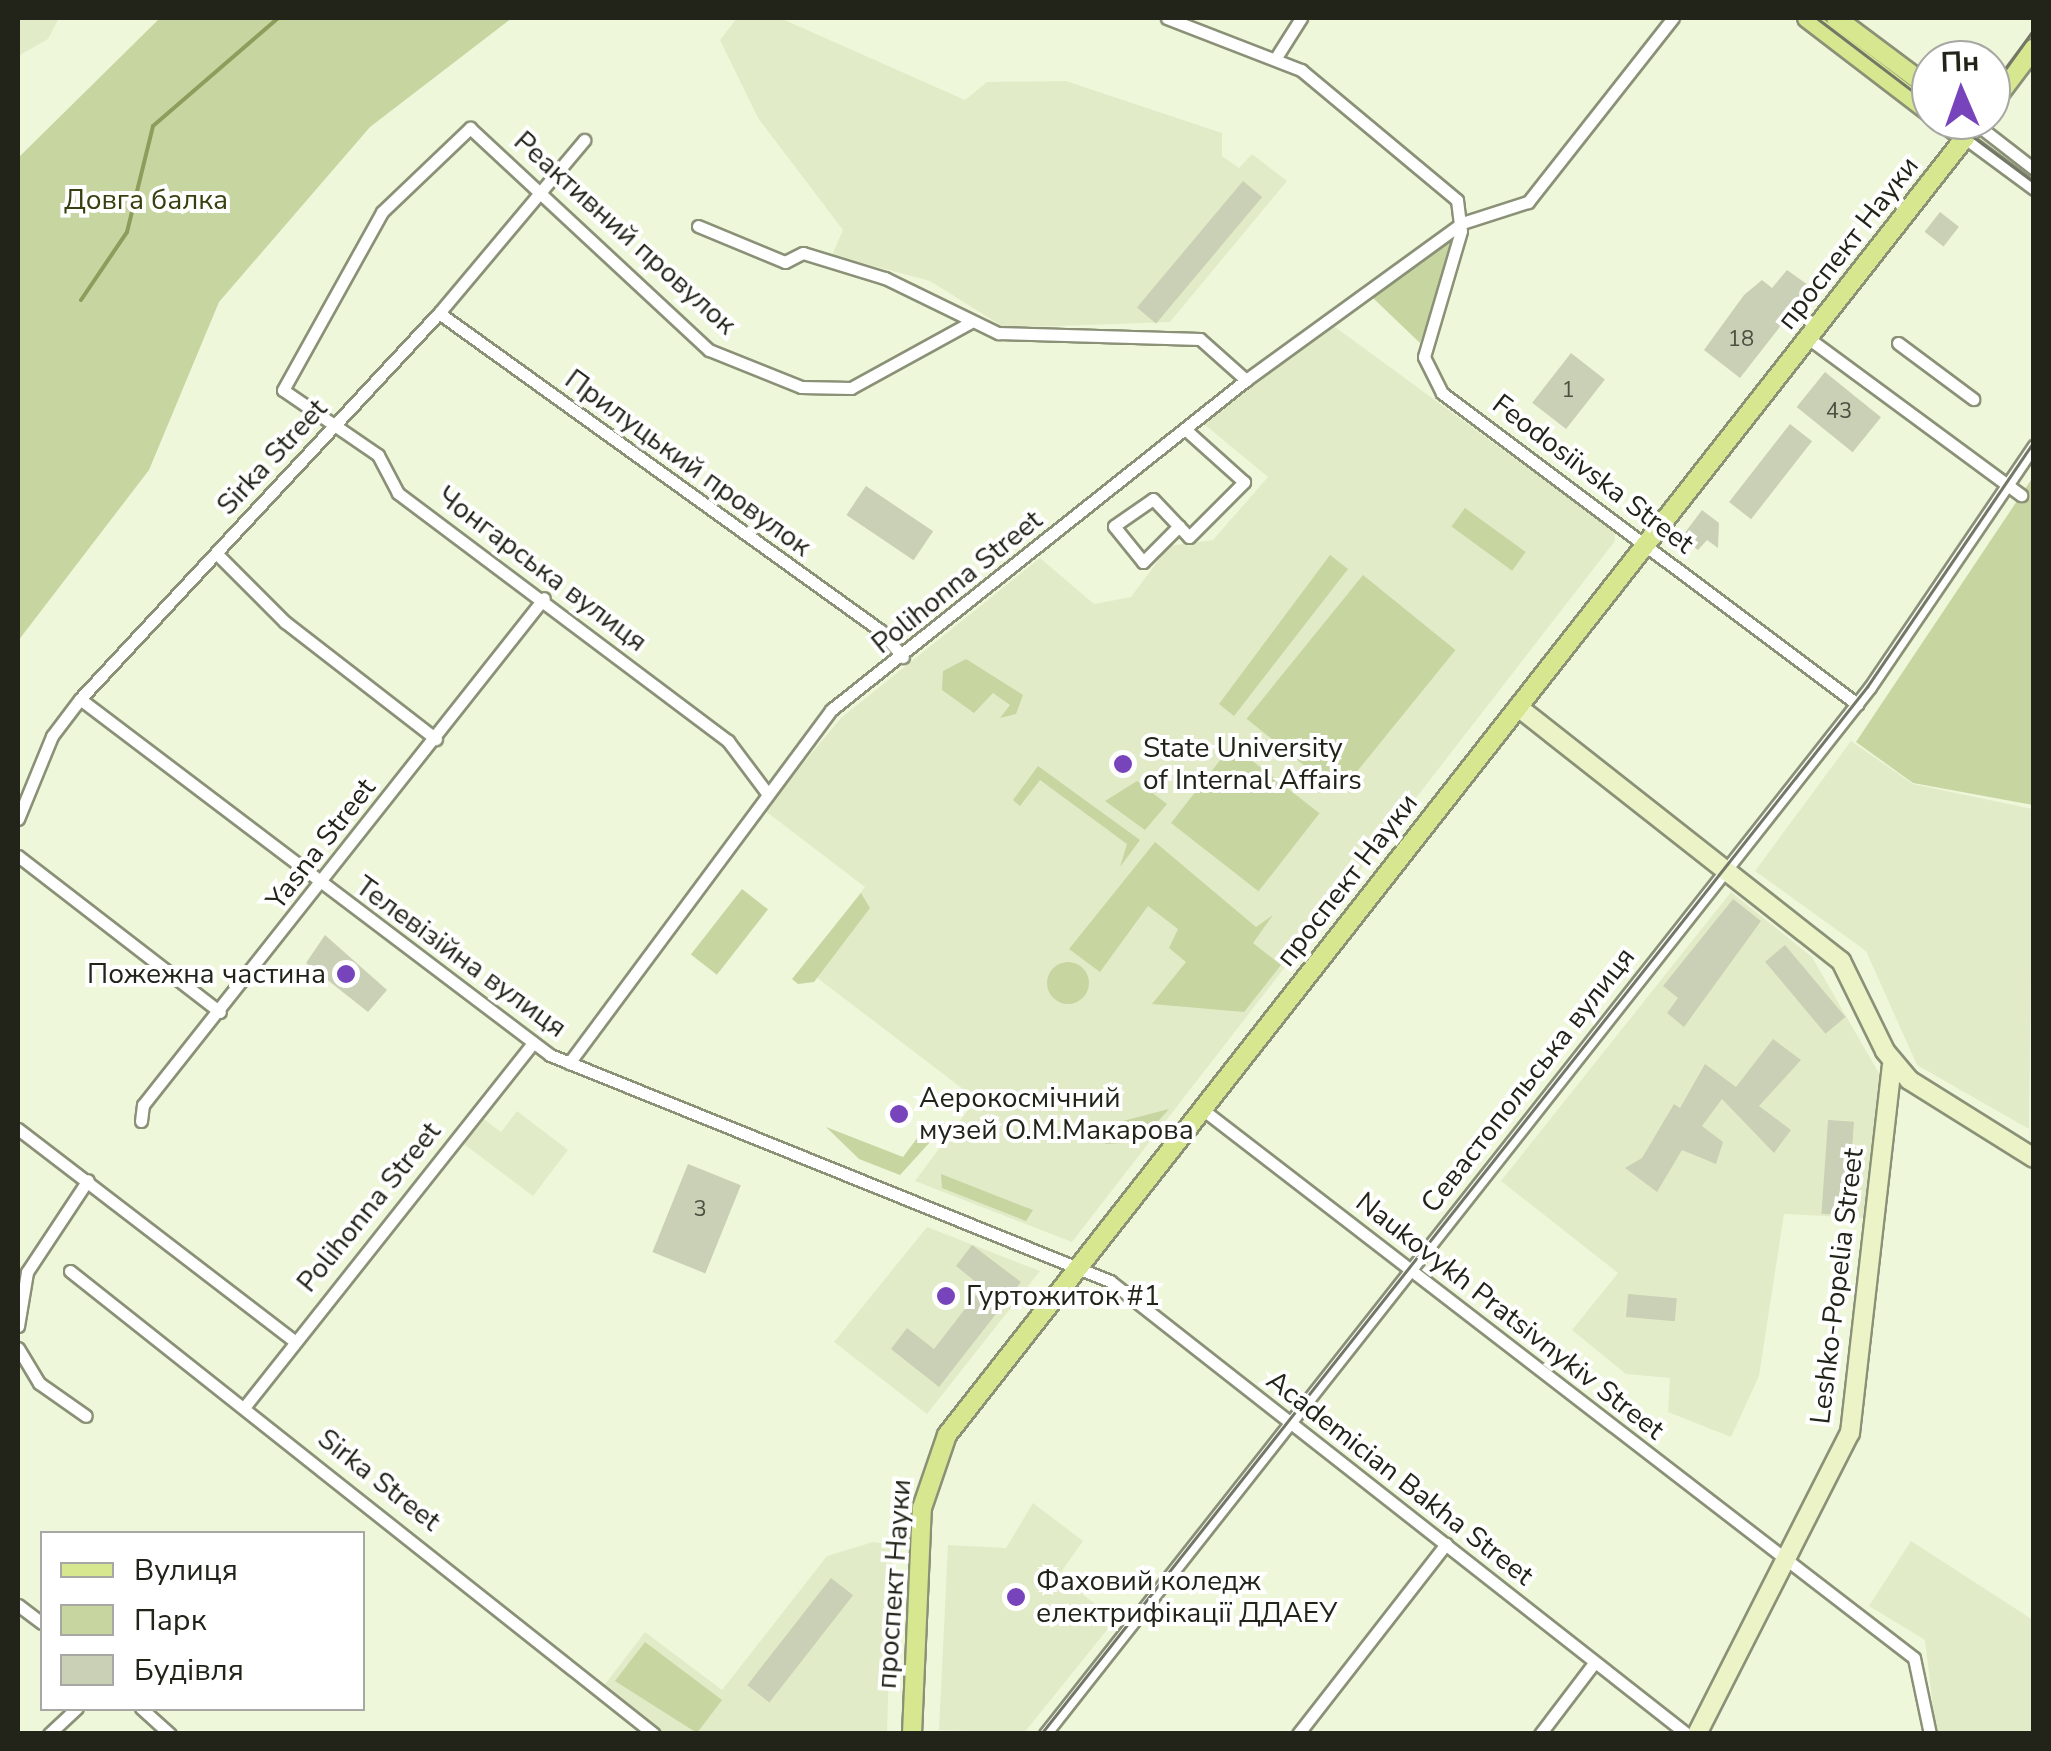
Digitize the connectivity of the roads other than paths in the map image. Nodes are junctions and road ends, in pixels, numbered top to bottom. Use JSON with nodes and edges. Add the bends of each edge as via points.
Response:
{"nodes":[{"id":1,"x":1167,"y":18,"type":"edge"},
{"id":2,"x":1301,"y":18,"type":"edge"},
{"id":3,"x":1673,"y":18,"type":"edge"},
{"id":4,"x":1807,"y":18,"type":"edge"},
{"id":5,"x":1836,"y":18,"type":"edge"},
{"id":6,"x":2034,"y":48,"type":"edge"},
{"id":7,"x":1278,"y":56,"type":"junction"},
{"id":8,"x":1911,"y":74,"type":"edge"},
{"id":9,"x":2011,"y":78,"type":"edge"},
{"id":10,"x":1911,"y":98,"type":"edge"},
{"id":11,"x":584,"y":140,"type":"dead end"},
{"id":12,"x":1962,"y":140,"type":"edge"},
{"id":13,"x":1987,"y":140,"type":"edge"},
{"id":14,"x":1993,"y":140,"type":"edge"},
{"id":15,"x":2034,"y":169,"type":"edge"},
{"id":16,"x":2034,"y":189,"type":"edge"},
{"id":17,"x":538,"y":196,"type":"junction"},
{"id":18,"x":1462,"y":223,"type":"junction"},
{"id":19,"x":698,"y":226,"type":"dead end"},
{"id":20,"x":439,"y":313,"type":"junction"},
{"id":21,"x":969,"y":324,"type":"junction"},
{"id":22,"x":1808,"y":338,"type":"junction"},
{"id":23,"x":1898,"y":343,"type":"dead end"},
{"id":24,"x":1246,"y":380,"type":"junction"},
{"id":25,"x":283,"y":390,"type":"joint"},
{"id":26,"x":1973,"y":399,"type":"dead end"},
{"id":27,"x":336,"y":424,"type":"junction"},
{"id":28,"x":1186,"y":429,"type":"junction"},
{"id":29,"x":2034,"y":446,"type":"edge"},
{"id":30,"x":2007,"y":485,"type":"junction"},
{"id":31,"x":2021,"y":495,"type":"dead end"},
{"id":32,"x":1179,"y":526,"type":"junction"},
{"id":33,"x":1645,"y":544,"type":"junction"},
{"id":34,"x":217,"y":554,"type":"junction"},
{"id":35,"x":544,"y":598,"type":"junction"},
{"id":36,"x":904,"y":657,"type":"junction"},
{"id":37,"x":80,"y":699,"type":"junction"},
{"id":38,"x":1857,"y":704,"type":"junction"},
{"id":39,"x":1518,"y":707,"type":"junction"},
{"id":40,"x":436,"y":739,"type":"junction"},
{"id":41,"x":767,"y":794,"type":"junction"},
{"id":42,"x":18,"y":819,"type":"edge"},
{"id":43,"x":18,"y":856,"type":"edge"},
{"id":44,"x":1726,"y":870,"type":"junction"},
{"id":45,"x":320,"y":886,"type":"junction"},
{"id":46,"x":220,"y":1012,"type":"junction"},
{"id":47,"x":533,"y":1043,"type":"junction"},
{"id":48,"x":569,"y":1063,"type":"junction"},
{"id":49,"x":1892,"y":1065,"type":"junction"},
{"id":50,"x":1202,"y":1109,"type":"junction"},
{"id":51,"x":141,"y":1121,"type":"dead end"},
{"id":52,"x":18,"y":1128,"type":"edge"},
{"id":53,"x":2034,"y":1158,"type":"edge"},
{"id":54,"x":88,"y":1180,"type":"junction"},
{"id":55,"x":1080,"y":1265,"type":"junction"},
{"id":56,"x":70,"y":1271,"type":"dead end"},
{"id":57,"x":1408,"y":1272,"type":"junction"},
{"id":58,"x":18,"y":1326,"type":"edge"},
{"id":59,"x":294,"y":1341,"type":"junction"},
{"id":60,"x":18,"y":1348,"type":"edge"},
{"id":61,"x":246,"y":1405,"type":"junction"},
{"id":62,"x":86,"y":1416,"type":"dead end"},
{"id":63,"x":1290,"y":1422,"type":"junction"},
{"id":64,"x":1446,"y":1544,"type":"junction"},
{"id":65,"x":1786,"y":1562,"type":"junction"},
{"id":66,"x":18,"y":1605,"type":"edge"},
{"id":67,"x":40,"y":1622,"type":"edge"},
{"id":68,"x":1594,"y":1663,"type":"junction"},
{"id":69,"x":74,"y":1711,"type":"edge"},
{"id":70,"x":145,"y":1711,"type":"edge"},
{"id":71,"x":49,"y":1734,"type":"edge"},
{"id":72,"x":170,"y":1734,"type":"edge"},
{"id":73,"x":654,"y":1734,"type":"edge"},
{"id":74,"x":912,"y":1734,"type":"edge"},
{"id":75,"x":1045,"y":1734,"type":"edge"},
{"id":76,"x":1298,"y":1734,"type":"edge"},
{"id":77,"x":1540,"y":1734,"type":"edge"},
{"id":78,"x":1687,"y":1734,"type":"edge"},
{"id":79,"x":1698,"y":1734,"type":"edge"},
{"id":80,"x":1930,"y":1734,"type":"edge"}],
"edges":[{"from":1,"to":7,"type":"street"},
{"from":2,"to":7,"type":"street"},
{"from":3,"to":18,"type":"street","name":"Polihonna Street","via":[[1528,202]]},
{"from":4,"to":10,"type":"main road"},
{"from":5,"to":8,"type":"main road"},
{"from":6,"to":9,"type":"main road"},
{"from":7,"to":18,"type":"street","via":[[1457,200]]},
{"from":11,"to":17,"type":"street","name":"Sirka Street"},
{"from":12,"to":22,"type":"main road","name":"проспект Науки"},
{"from":13,"to":16,"type":"street"},
{"from":14,"to":15,"type":"street"},
{"from":17,"to":20,"type":"street","name":"Sirka Street"},
{"from":17,"to":21,"type":"street","name":"Реактивний провулок","via":[[708,350],[801,387],[852,388]]},
{"from":17,"to":25,"type":"street","name":"Реактивний провулок","via":[[470,128],[382,212]]},
{"from":18,"to":24,"type":"street","name":"Polihonna Street"},
{"from":18,"to":33,"type":"street","name":"Feodosiivska Street","via":[[1426,340],[1432,378]]},
{"from":19,"to":21,"type":"street","via":[[786,262],[802,253],[884,278]]},
{"from":20,"to":27,"type":"street","name":"Sirka Street"},
{"from":20,"to":36,"type":"street","name":"Прилуцький провулок","via":[[881,630]]},
{"from":21,"to":24,"type":"street","via":[[1020,334],[1200,339]]},
{"from":22,"to":30,"type":"street"},
{"from":22,"to":33,"type":"main road","name":"проспект Науки"},
{"from":23,"to":26,"type":"street"},
{"from":24,"to":28,"type":"street","name":"Polihonna Street"},
{"from":25,"to":27,"type":"street","name":"Чонгарська вулиця"},
{"from":27,"to":34,"type":"street","name":"Sirka Street"},
{"from":27,"to":35,"type":"street","name":"Чонгарська вулиця","via":[[378,455],[398,492]]},
{"from":28,"to":32,"type":"street","via":[[1244,482],[1189,537]]},
{"from":28,"to":36,"type":"street","name":"Polihonna Street"},
{"from":29,"to":30,"type":"street","name":"Севастопольська вулиця"},
{"from":30,"to":31,"type":"street"},
{"from":30,"to":38,"type":"street","name":"Севастопольська вулиця"},
{"from":32,"to":32,"type":"street","via":[[1153,499],[1114,526],[1143,562]]},
{"from":33,"to":38,"type":"street","name":"Feodosiivska Street"},
{"from":33,"to":39,"type":"main road","name":"проспект Науки"},
{"from":34,"to":37,"type":"street","name":"Sirka Street"},
{"from":34,"to":40,"type":"street","via":[[285,622]]},
{"from":35,"to":40,"type":"street","name":"Yasna Street"},
{"from":35,"to":41,"type":"street","name":"Чонгарська вулиця","via":[[728,741]]},
{"from":36,"to":41,"type":"street","name":"Polihonna Street","via":[[831,710]]},
{"from":37,"to":42,"type":"street","name":"Sirka Street","via":[[52,736]]},
{"from":37,"to":45,"type":"street","name":"Телевізійна вулиця"},
{"from":38,"to":44,"type":"street","name":"Севастопольська вулиця"},
{"from":39,"to":44,"type":"main road"},
{"from":39,"to":50,"type":"main road","name":"проспект Науки"},
{"from":40,"to":45,"type":"street","name":"Yasna Street"},
{"from":41,"to":48,"type":"street","name":"Polihonna Street"},
{"from":43,"to":46,"type":"street"},
{"from":44,"to":49,"type":"main road","via":[[1841,961]]},
{"from":44,"to":57,"type":"street","name":"Севастопольська вулиця"},
{"from":45,"to":46,"type":"street","name":"Yasna Street"},
{"from":45,"to":47,"type":"street","name":"Телевізійна вулиця"},
{"from":46,"to":51,"type":"street","name":"Yasna Street","via":[[144,1105]]},
{"from":47,"to":48,"type":"street","name":"Телевізійна вулиця"},
{"from":47,"to":59,"type":"street","name":"Polihonna Street"},
{"from":48,"to":55,"type":"street","name":"Телевізійна вулиця"},
{"from":49,"to":53,"type":"main road"},
{"from":49,"to":65,"type":"main road","name":"Leshko-Popelia Street","via":[[1850,1433]]},
{"from":50,"to":55,"type":"main road","name":"проспект Науки"},
{"from":50,"to":57,"type":"street","name":"Naukovykh Pratsivnykiv Street"},
{"from":52,"to":54,"type":"street"},
{"from":54,"to":58,"type":"street","via":[[41,1250]]},
{"from":54,"to":59,"type":"street"},
{"from":55,"to":63,"type":"street","name":"Academician Bakha Street"},
{"from":55,"to":74,"type":"main road","name":"проспект Науки","via":[[930,1467]]},
{"from":56,"to":61,"type":"street","name":"Sirka Street"},
{"from":57,"to":63,"type":"street","name":"Севастопольська вулиця"},
{"from":57,"to":65,"type":"street","name":"Naukovykh Pratsivnykiv Street"},
{"from":59,"to":61,"type":"street","name":"Polihonna Street"},
{"from":60,"to":62,"type":"street","via":[[39,1383]]},
{"from":61,"to":73,"type":"street","name":"Sirka Street"},
{"from":63,"to":64,"type":"street","name":"Academician Bakha Street"},
{"from":63,"to":75,"type":"street","name":"Севастопольська вулиця"},
{"from":64,"to":68,"type":"street","name":"Academician Bakha Street"},
{"from":64,"to":76,"type":"street"},
{"from":65,"to":79,"type":"main road","name":"Leshko-Popelia Street"},
{"from":65,"to":80,"type":"street","via":[[1914,1658]]},
{"from":66,"to":67,"type":"street"},
{"from":68,"to":77,"type":"street"},
{"from":68,"to":78,"type":"street","name":"Academician Bakha Street"},
{"from":69,"to":71,"type":"street"},
{"from":70,"to":72,"type":"street"}]}
